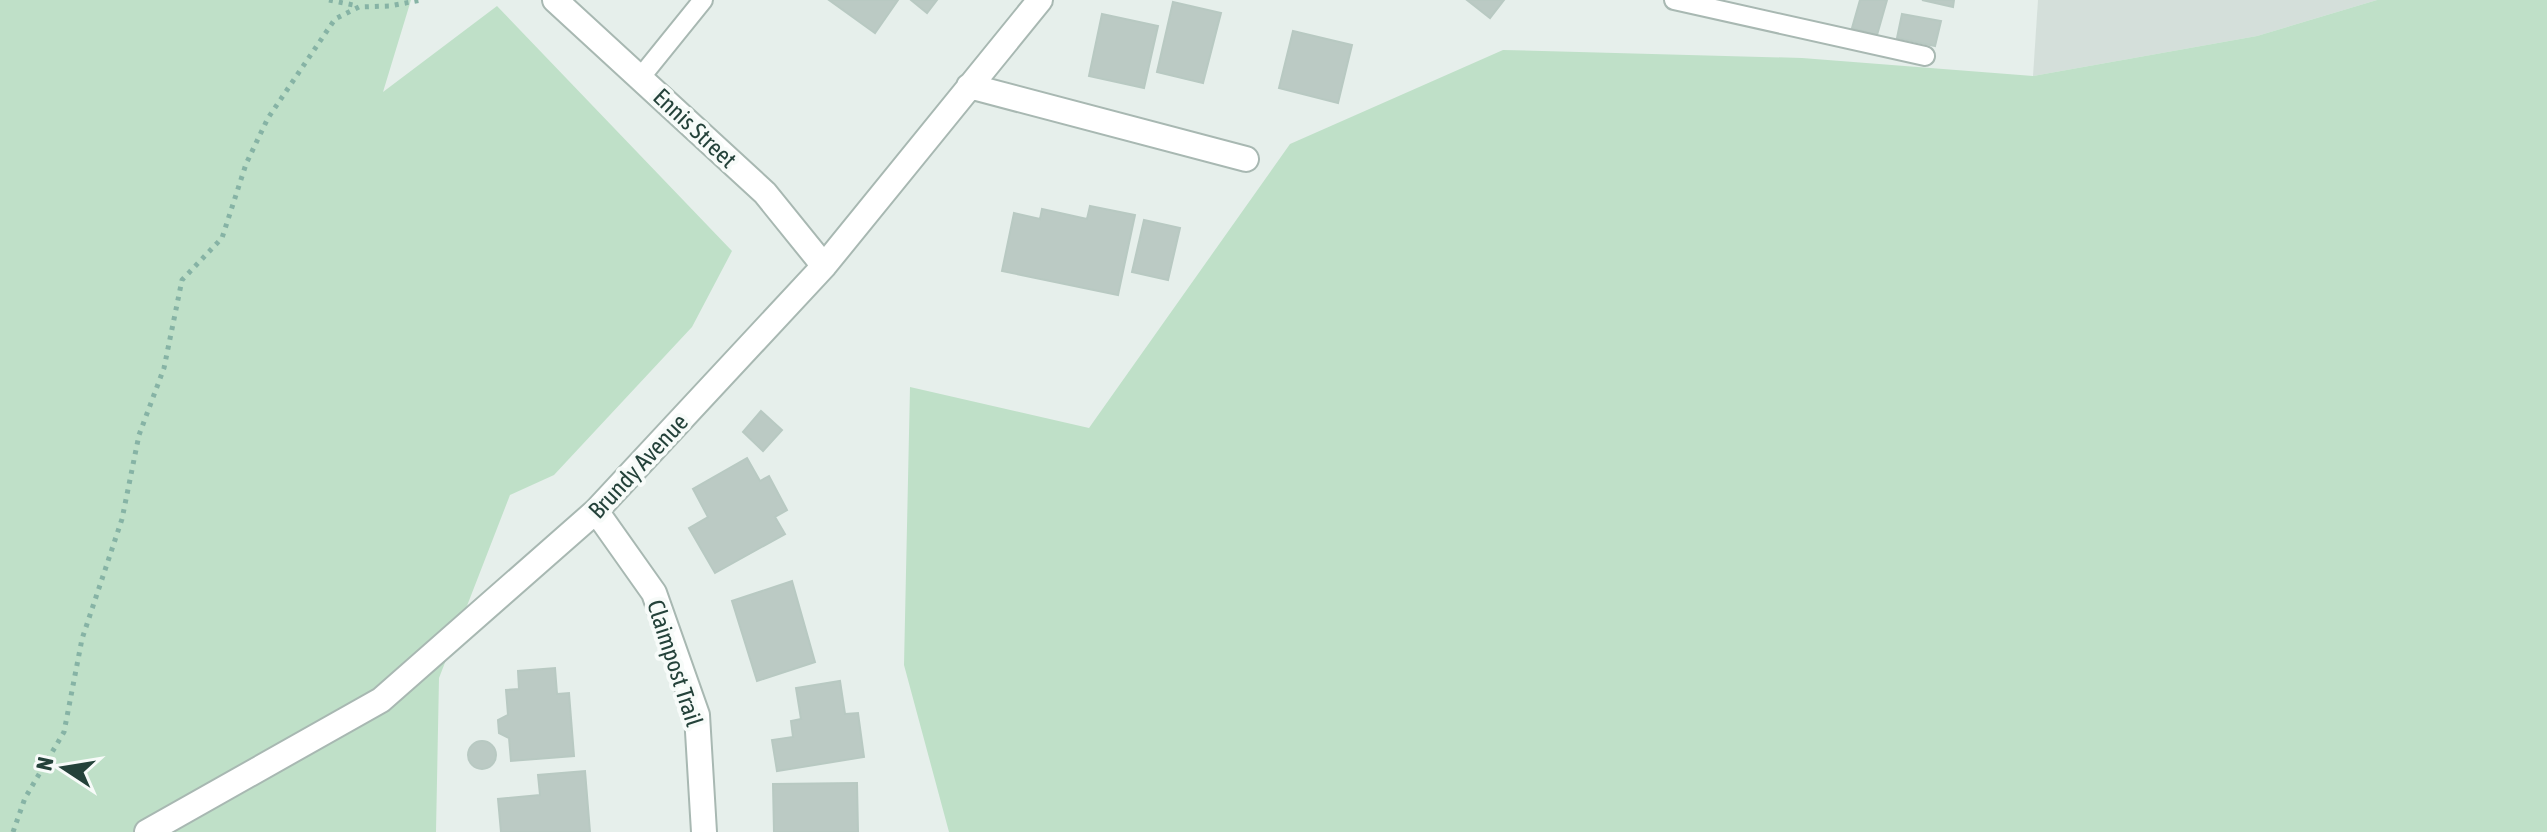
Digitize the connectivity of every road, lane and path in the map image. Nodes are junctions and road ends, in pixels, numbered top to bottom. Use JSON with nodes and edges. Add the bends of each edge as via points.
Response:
{"nodes":[{"id":1,"x":329,"y":0,"type":"edge"},
{"id":2,"x":421,"y":0,"type":"edge"},
{"id":3,"x":555,"y":0,"type":"edge"},
{"id":4,"x":703,"y":0,"type":"edge"},
{"id":5,"x":1040,"y":0,"type":"edge"},
{"id":6,"x":1674,"y":0,"type":"edge"},
{"id":7,"x":359,"y":7,"type":"junction"},
{"id":8,"x":1925,"y":56,"type":"dead end"},
{"id":9,"x":640,"y":78,"type":"junction"},
{"id":10,"x":969,"y":86,"type":"junction"},
{"id":11,"x":1246,"y":159,"type":"dead end"},
{"id":12,"x":824,"y":266,"type":"junction"},
{"id":13,"x":596,"y":511,"type":"junction"},
{"id":14,"x":13,"y":832,"type":"edge"},
{"id":15,"x":147,"y":832,"type":"edge"},
{"id":16,"x":704,"y":832,"type":"edge"}],
"edges":[{"from":1,"to":7,"type":"path"},
{"from":2,"to":7,"type":"path"},
{"from":3,"to":9,"type":"street","name":"Ennis Street"},
{"from":4,"to":9,"type":"lane"},
{"from":5,"to":10,"type":"street","name":"Brundy Avenue"},
{"from":6,"to":8,"type":"lane"},
{"from":7,"to":14,"type":"path","via":[[335,19],[311,51],[268,118],[222,238],[182,280],[122,519],[82,639],[64,732],[25,798]]},
{"from":9,"to":12,"type":"street","name":"Ennis Street","via":[[765,193]]},
{"from":10,"to":11,"type":"street"},
{"from":10,"to":12,"type":"street","name":"Brundy Avenue"},
{"from":12,"to":13,"type":"street","name":"Brundy Avenue"},
{"from":13,"to":15,"type":"street","name":"Brundy Avenue","via":[[381,700]]},
{"from":13,"to":16,"type":"street","name":"Claimpost Trail","via":[[654,593],[697,715]]}]}
